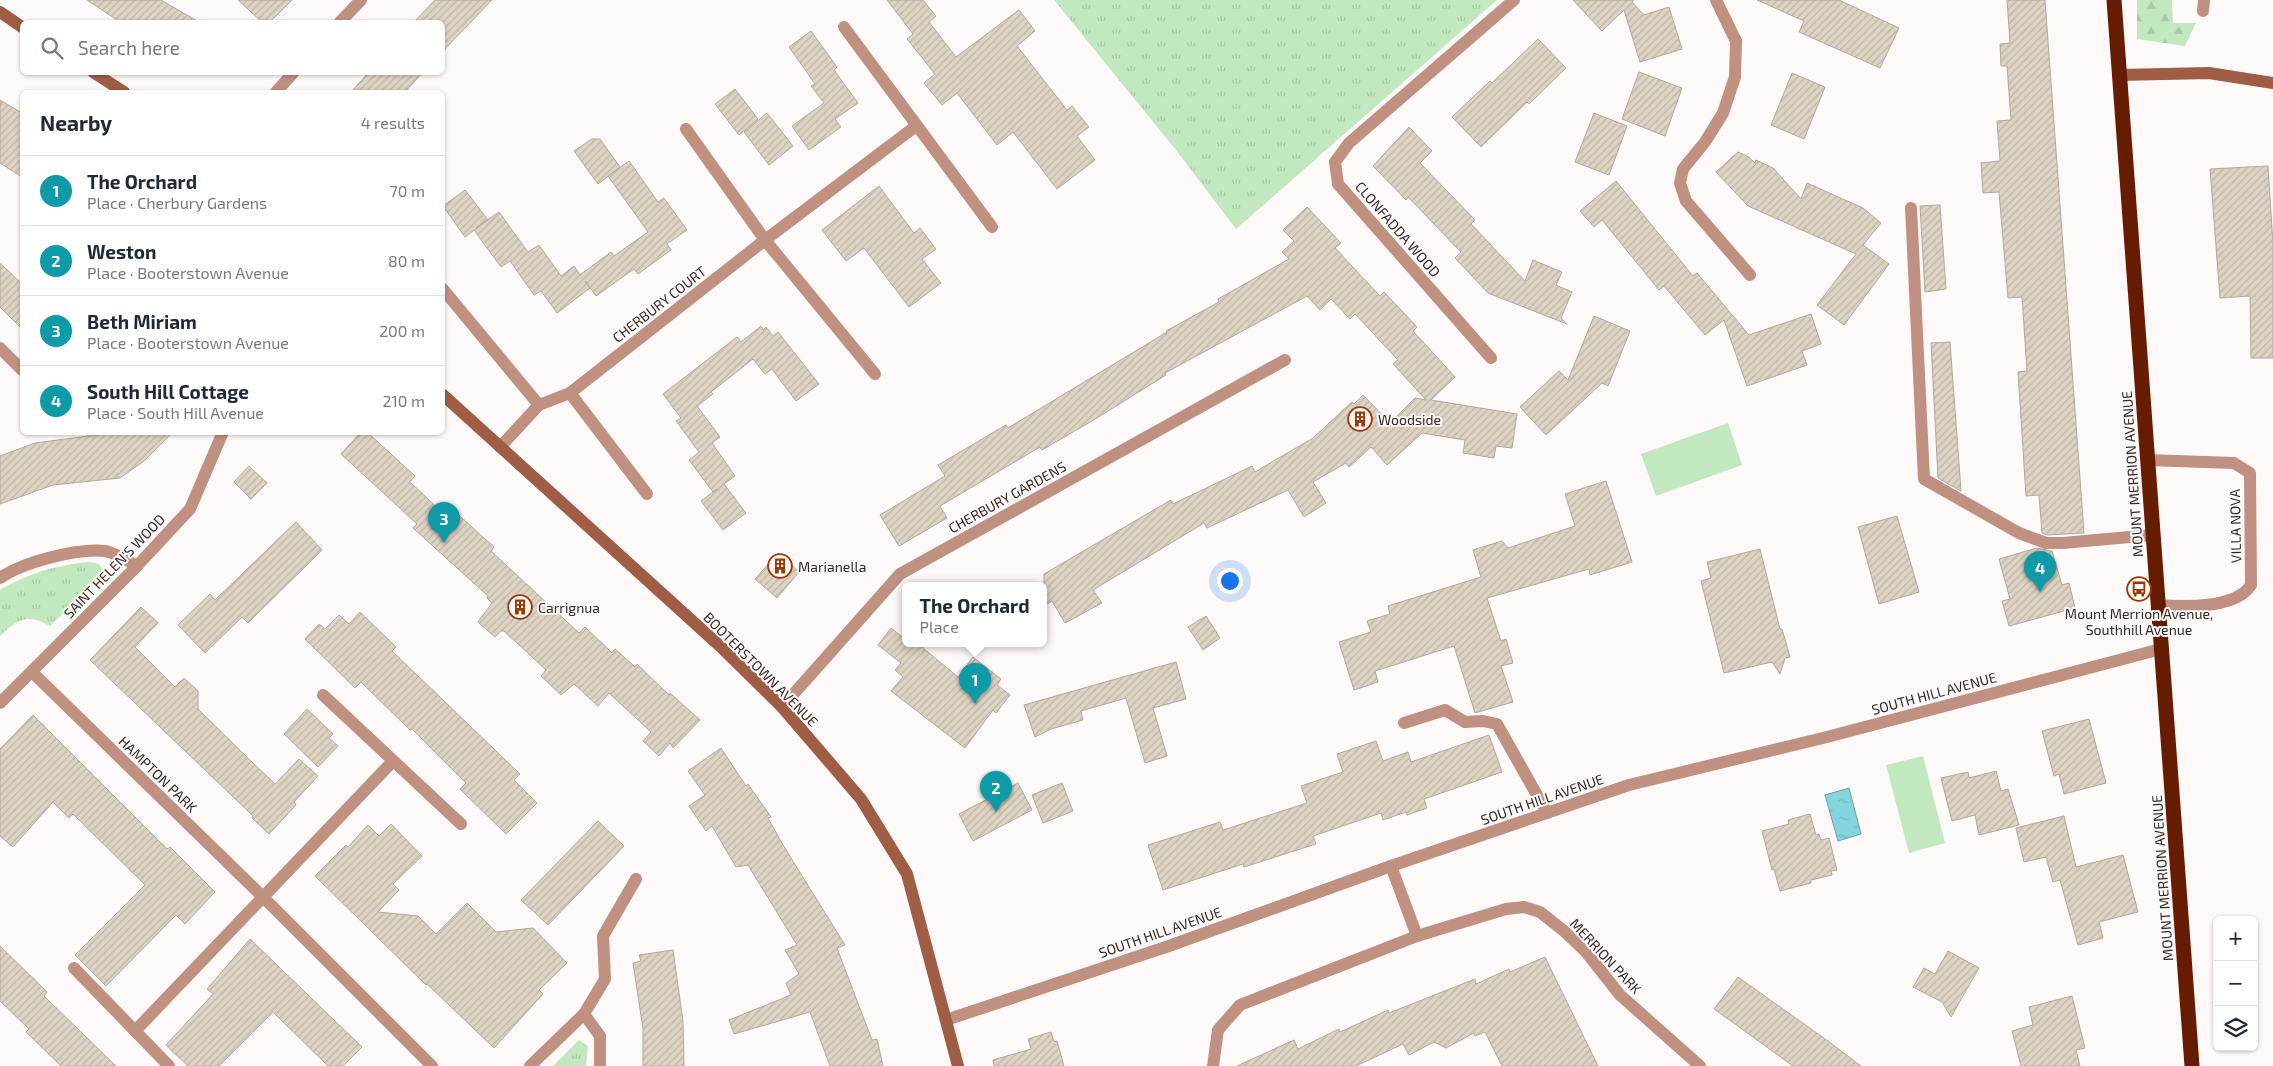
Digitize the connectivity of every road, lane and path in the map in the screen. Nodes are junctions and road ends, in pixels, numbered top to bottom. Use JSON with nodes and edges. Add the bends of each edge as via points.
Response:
{"nodes":[{"id":1,"x":361,"y":0,"type":"edge"},
{"id":2,"x":1514,"y":0,"type":"edge"},
{"id":3,"x":1716,"y":0,"type":"edge"},
{"id":4,"x":2114,"y":0,"type":"edge"},
{"id":5,"x":0,"y":12,"type":"edge"},
{"id":6,"x":342,"y":20,"type":"edge"},
{"id":7,"x":20,"y":26,"type":"edge"},
{"id":8,"x":844,"y":27,"type":"dead end"},
{"id":9,"x":98,"y":75,"type":"edge"},
{"id":10,"x":291,"y":75,"type":"edge"},
{"id":11,"x":2119,"y":75,"type":"junction"},
{"id":12,"x":2273,"y":83,"type":"edge"},
{"id":13,"x":121,"y":90,"type":"edge"},
{"id":14,"x":278,"y":90,"type":"edge"},
{"id":15,"x":916,"y":126,"type":"junction"},
{"id":16,"x":686,"y":129,"type":"dead end"},
{"id":17,"x":1911,"y":208,"type":"dead end"},
{"id":18,"x":992,"y":227,"type":"dead end"},
{"id":19,"x":765,"y":240,"type":"junction"},
{"id":20,"x":1750,"y":275,"type":"dead end"},
{"id":21,"x":445,"y":292,"type":"edge"},
{"id":22,"x":0,"y":348,"type":"edge"},
{"id":23,"x":1491,"y":358,"type":"dead end"},
{"id":24,"x":1285,"y":360,"type":"dead end"},
{"id":25,"x":20,"y":368,"type":"edge"},
{"id":26,"x":875,"y":374,"type":"dead end"},
{"id":27,"x":570,"y":393,"type":"junction"},
{"id":28,"x":445,"y":397,"type":"edge"},
{"id":29,"x":539,"y":405,"type":"junction"},
{"id":30,"x":222,"y":435,"type":"edge"},
{"id":31,"x":500,"y":446,"type":"junction"},
{"id":32,"x":2147,"y":460,"type":"junction"},
{"id":33,"x":647,"y":494,"type":"dead end"},
{"id":34,"x":2152,"y":535,"type":"junction"},
{"id":35,"x":137,"y":566,"type":"junction"},
{"id":36,"x":0,"y":578,"type":"edge"},
{"id":37,"x":2158,"y":605,"type":"junction"},
{"id":38,"x":2161,"y":649,"type":"junction"},
{"id":39,"x":32,"y":672,"type":"junction"},
{"id":40,"x":323,"y":695,"type":"dead end"},
{"id":41,"x":0,"y":703,"type":"edge"},
{"id":42,"x":782,"y":707,"type":"junction"},
{"id":43,"x":1404,"y":723,"type":"dead end"},
{"id":44,"x":394,"y":761,"type":"junction"},
{"id":45,"x":1547,"y":813,"type":"junction"},
{"id":46,"x":461,"y":824,"type":"dead end"},
{"id":47,"x":1391,"y":866,"type":"junction"},
{"id":48,"x":636,"y":880,"type":"dead end"},
{"id":49,"x":263,"y":897,"type":"junction"},
{"id":50,"x":1418,"y":936,"type":"junction"},
{"id":51,"x":74,"y":968,"type":"dead end"},
{"id":52,"x":584,"y":1014,"type":"junction"},
{"id":53,"x":946,"y":1020,"type":"junction"},
{"id":54,"x":135,"y":1031,"type":"junction"},
{"id":55,"x":169,"y":1066,"type":"edge"},
{"id":56,"x":432,"y":1066,"type":"edge"},
{"id":57,"x":530,"y":1066,"type":"edge"},
{"id":58,"x":600,"y":1066,"type":"edge"},
{"id":59,"x":958,"y":1066,"type":"edge"},
{"id":60,"x":1213,"y":1066,"type":"edge"},
{"id":61,"x":1700,"y":1066,"type":"edge"},
{"id":62,"x":2192,"y":1066,"type":"edge"}],
"edges":[{"from":1,"to":6,"type":"street"},
{"from":2,"to":23,"type":"street","name":"CLONFADDA WOOD","via":[[1349,142],[1335,162],[1338,184]]},
{"from":3,"to":20,"type":"street","via":[[1736,41],[1734,77],[1723,114],[1683,169],[1680,183],[1686,201]]},
{"from":4,"to":11,"type":"highway","name":"MOUNT MERRION AVENUE"},
{"from":5,"to":7,"type":"street"},
{"from":8,"to":15,"type":"street"},
{"from":9,"to":13,"type":"street"},
{"from":10,"to":14,"type":"street"},
{"from":11,"to":12,"type":"street","via":[[2209,73]]},
{"from":11,"to":32,"type":"highway","name":"MOUNT MERRION AVENUE"},
{"from":15,"to":18,"type":"street"},
{"from":15,"to":19,"type":"street","name":"CHERBURY COURT"},
{"from":16,"to":19,"type":"street"},
{"from":17,"to":34,"type":"street","via":[[1924,479],[2019,533],[2046,543]]},
{"from":19,"to":26,"type":"street"},
{"from":19,"to":27,"type":"street","name":"CHERBURY COURT"},
{"from":21,"to":29,"type":"street"},
{"from":22,"to":25,"type":"street"},
{"from":24,"to":42,"type":"street","name":"CHERBURY GARDENS","via":[[900,574]]},
{"from":27,"to":29,"type":"street","name":"CHERBURY COURT"},
{"from":27,"to":33,"type":"street"},
{"from":28,"to":31,"type":"street","name":"BOOTERSTOWN AVENUE"},
{"from":29,"to":31,"type":"street","name":"CHERBURY COURT"},
{"from":30,"to":35,"type":"street","name":"SAINT HELEN'S WOOD","via":[[190,509]]},
{"from":31,"to":42,"type":"street","name":"BOOTERSTOWN AVENUE","via":[[721,647]]},
{"from":32,"to":34,"type":"highway","name":"MOUNT MERRION AVENUE"},
{"from":32,"to":37,"type":"street","name":"VILLA NOVA","via":[[2234,463],[2250,473],[2251,585],[2247,592],[2238,598],[2187,607]]},
{"from":34,"to":37,"type":"highway","name":"MOUNT MERRION AVENUE"},
{"from":35,"to":36,"type":"street","via":[[106,551],[60,555],[10,571]]},
{"from":35,"to":39,"type":"street","name":"SAINT HELEN'S WOOD"},
{"from":37,"to":38,"type":"highway","name":"MOUNT MERRION AVENUE"},
{"from":38,"to":45,"type":"street","name":"SOUTH HILL AVENUE","via":[[1629,785]]},
{"from":38,"to":62,"type":"highway","name":"MOUNT MERRION AVENUE"},
{"from":39,"to":41,"type":"street","name":"SAINT HELEN'S WOOD"},
{"from":39,"to":49,"type":"street","name":"HAMPTON PARK"},
{"from":40,"to":44,"type":"street"},
{"from":42,"to":53,"type":"street","name":"BOOTERSTOWN AVENUE","via":[[861,799],[907,874]]},
{"from":43,"to":45,"type":"street","via":[[1445,710],[1465,722],[1497,724]]},
{"from":44,"to":46,"type":"street"},
{"from":44,"to":49,"type":"street"},
{"from":45,"to":47,"type":"street","name":"SOUTH HILL AVENUE"},
{"from":47,"to":50,"type":"street"},
{"from":47,"to":53,"type":"street","name":"SOUTH HILL AVENUE","via":[[1166,947]]},
{"from":48,"to":52,"type":"street","via":[[603,936],[605,979]]},
{"from":49,"to":54,"type":"street"},
{"from":49,"to":56,"type":"street","name":"HAMPTON PARK"},
{"from":50,"to":60,"type":"street","name":"MERRION PARK","via":[[1240,1005],[1218,1030]]},
{"from":50,"to":61,"type":"street","name":"MERRION PARK","via":[[1506,909],[1524,907],[1540,912],[1586,952],[1620,995]]},
{"from":51,"to":54,"type":"street"},
{"from":52,"to":57,"type":"street"},
{"from":52,"to":58,"type":"street","via":[[600,1036]]},
{"from":53,"to":59,"type":"street","name":"BOOTERSTOWN AVENUE"},
{"from":54,"to":55,"type":"street"}]}
